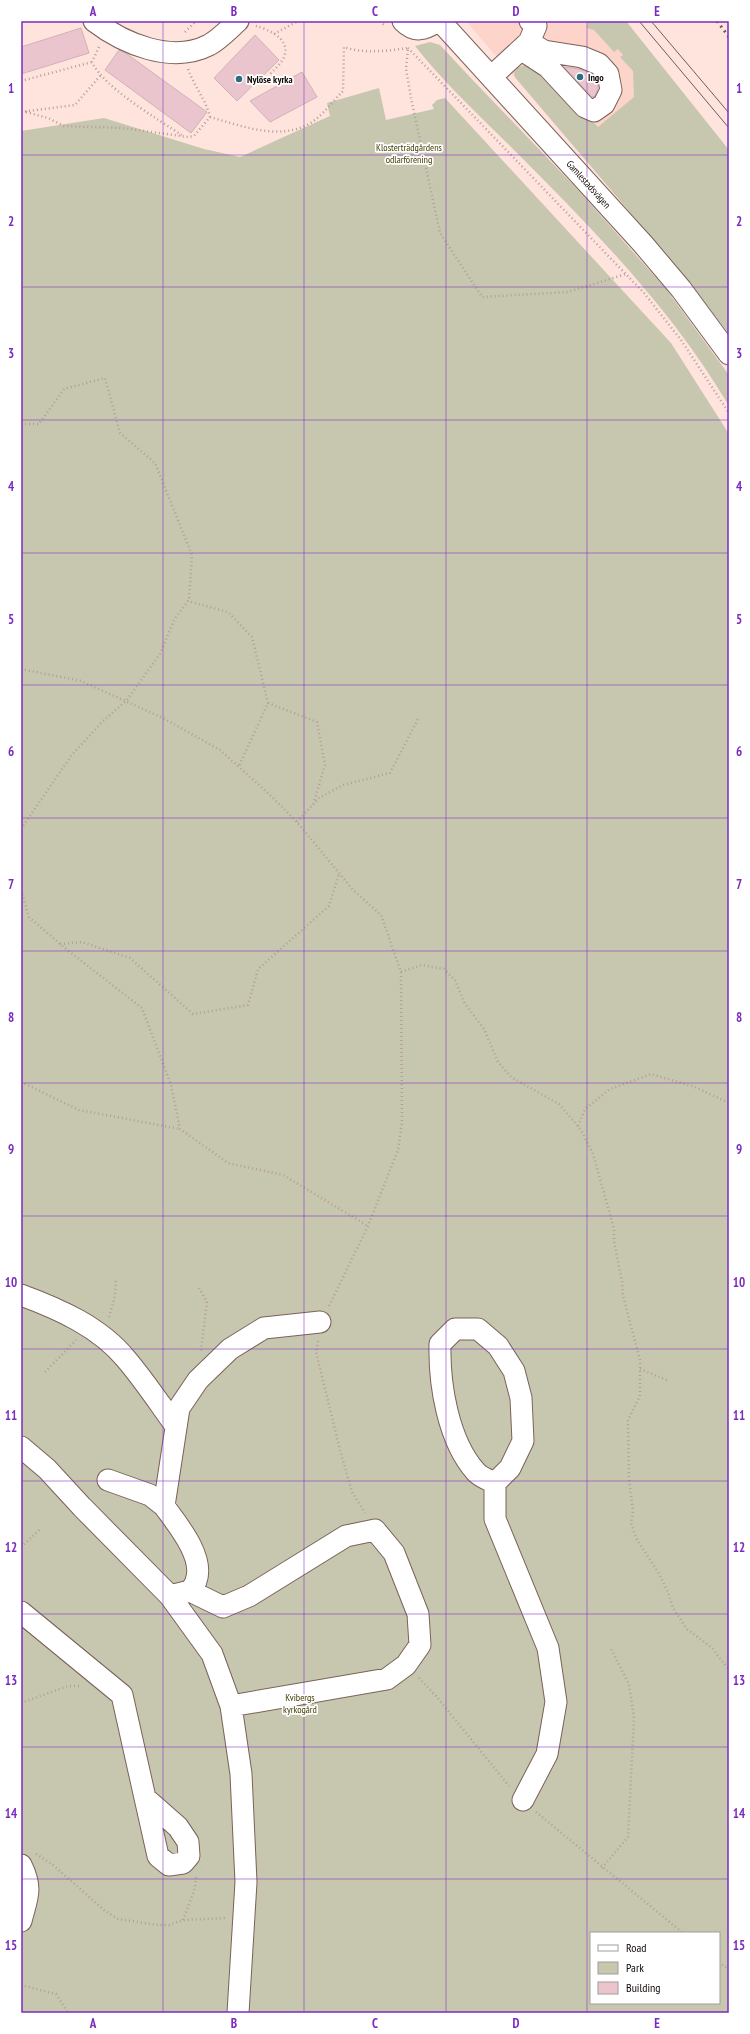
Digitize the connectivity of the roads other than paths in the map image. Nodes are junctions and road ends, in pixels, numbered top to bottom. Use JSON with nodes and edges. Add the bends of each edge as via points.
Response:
{"nodes":[{"id":1,"x":94,"y":21,"type":"edge"},
{"id":2,"x":403,"y":21,"type":"edge"},
{"id":3,"x":439,"y":21,"type":"edge"},
{"id":4,"x":245,"y":23,"type":"edge"},
{"id":5,"x":531,"y":32,"type":"edge"},
{"id":6,"x":491,"y":77,"type":"junction"},
{"id":7,"x":729,"y":354,"type":"edge"},
{"id":8,"x":21,"y":1295,"type":"edge"},
{"id":9,"x":320,"y":1322,"type":"road end"},
{"id":10,"x":175,"y":1425,"type":"junction"},
{"id":11,"x":21,"y":1447,"type":"edge"},
{"id":12,"x":108,"y":1480,"type":"dead end"},
{"id":13,"x":495,"y":1483,"type":"junction"},
{"id":14,"x":164,"y":1506,"type":"junction"},
{"id":15,"x":190,"y":1592,"type":"junction"},
{"id":16,"x":170,"y":1596,"type":"junction"},
{"id":17,"x":21,"y":1612,"type":"edge"},
{"id":18,"x":231,"y":1706,"type":"junction"},
{"id":19,"x":145,"y":1798,"type":"junction"},
{"id":20,"x":523,"y":1800,"type":"dead end"},
{"id":21,"x":27,"y":1859,"type":"edge"},
{"id":22,"x":21,"y":1921,"type":"edge"},
{"id":23,"x":238,"y":2013,"type":"edge"}],
"edges":[{"from":1,"to":4,"type":"street","via":[[119,36],[162,52],[183,52],[210,44]]},
{"from":2,"to":3,"type":"street","name":"Gamlestadsvägen","via":[[410,28],[419,30]]},
{"from":3,"to":6,"type":"street","name":"Gamlestadsvägen"},
{"from":5,"to":6,"type":"street"},
{"from":6,"to":7,"type":"street","name":"Gamlestadsvägen","via":[[643,244],[681,289]]},
{"from":8,"to":10,"type":"street","via":[[52,1306],[95,1332],[126,1358]]},
{"from":9,"to":10,"type":"street","via":[[264,1328],[230,1349],[198,1380],[179,1408]]},
{"from":10,"to":14,"type":"street"},
{"from":11,"to":16,"type":"street","via":[[47,1469]]},
{"from":12,"to":14,"type":"street","via":[[150,1495]]},
{"from":13,"to":13,"type":"street","via":[[510,1468],[523,1441],[521,1398],[514,1371],[498,1346],[478,1329],[455,1329],[440,1344],[447,1414],[463,1454],[477,1474]]},
{"from":13,"to":20,"type":"street","via":[[495,1518],[548,1648],[556,1702],[547,1754]]},
{"from":14,"to":15,"type":"street","via":[[187,1538],[198,1564],[197,1580]]},
{"from":15,"to":16,"type":"street"},
{"from":15,"to":18,"type":"street","via":[[222,1607],[249,1596],[346,1536],[375,1530],[394,1553],[418,1614],[420,1645],[406,1665],[387,1679]]},
{"from":16,"to":18,"type":"street","via":[[212,1654]]},
{"from":17,"to":19,"type":"street","via":[[122,1695]]},
{"from":18,"to":23,"type":"street","via":[[242,1774],[246,1882]]},
{"from":19,"to":19,"type":"street","via":[[178,1827],[188,1842],[189,1856],[183,1862],[169,1865],[158,1856]]},
{"from":21,"to":22,"type":"street","via":[[29,1889]]}]}
